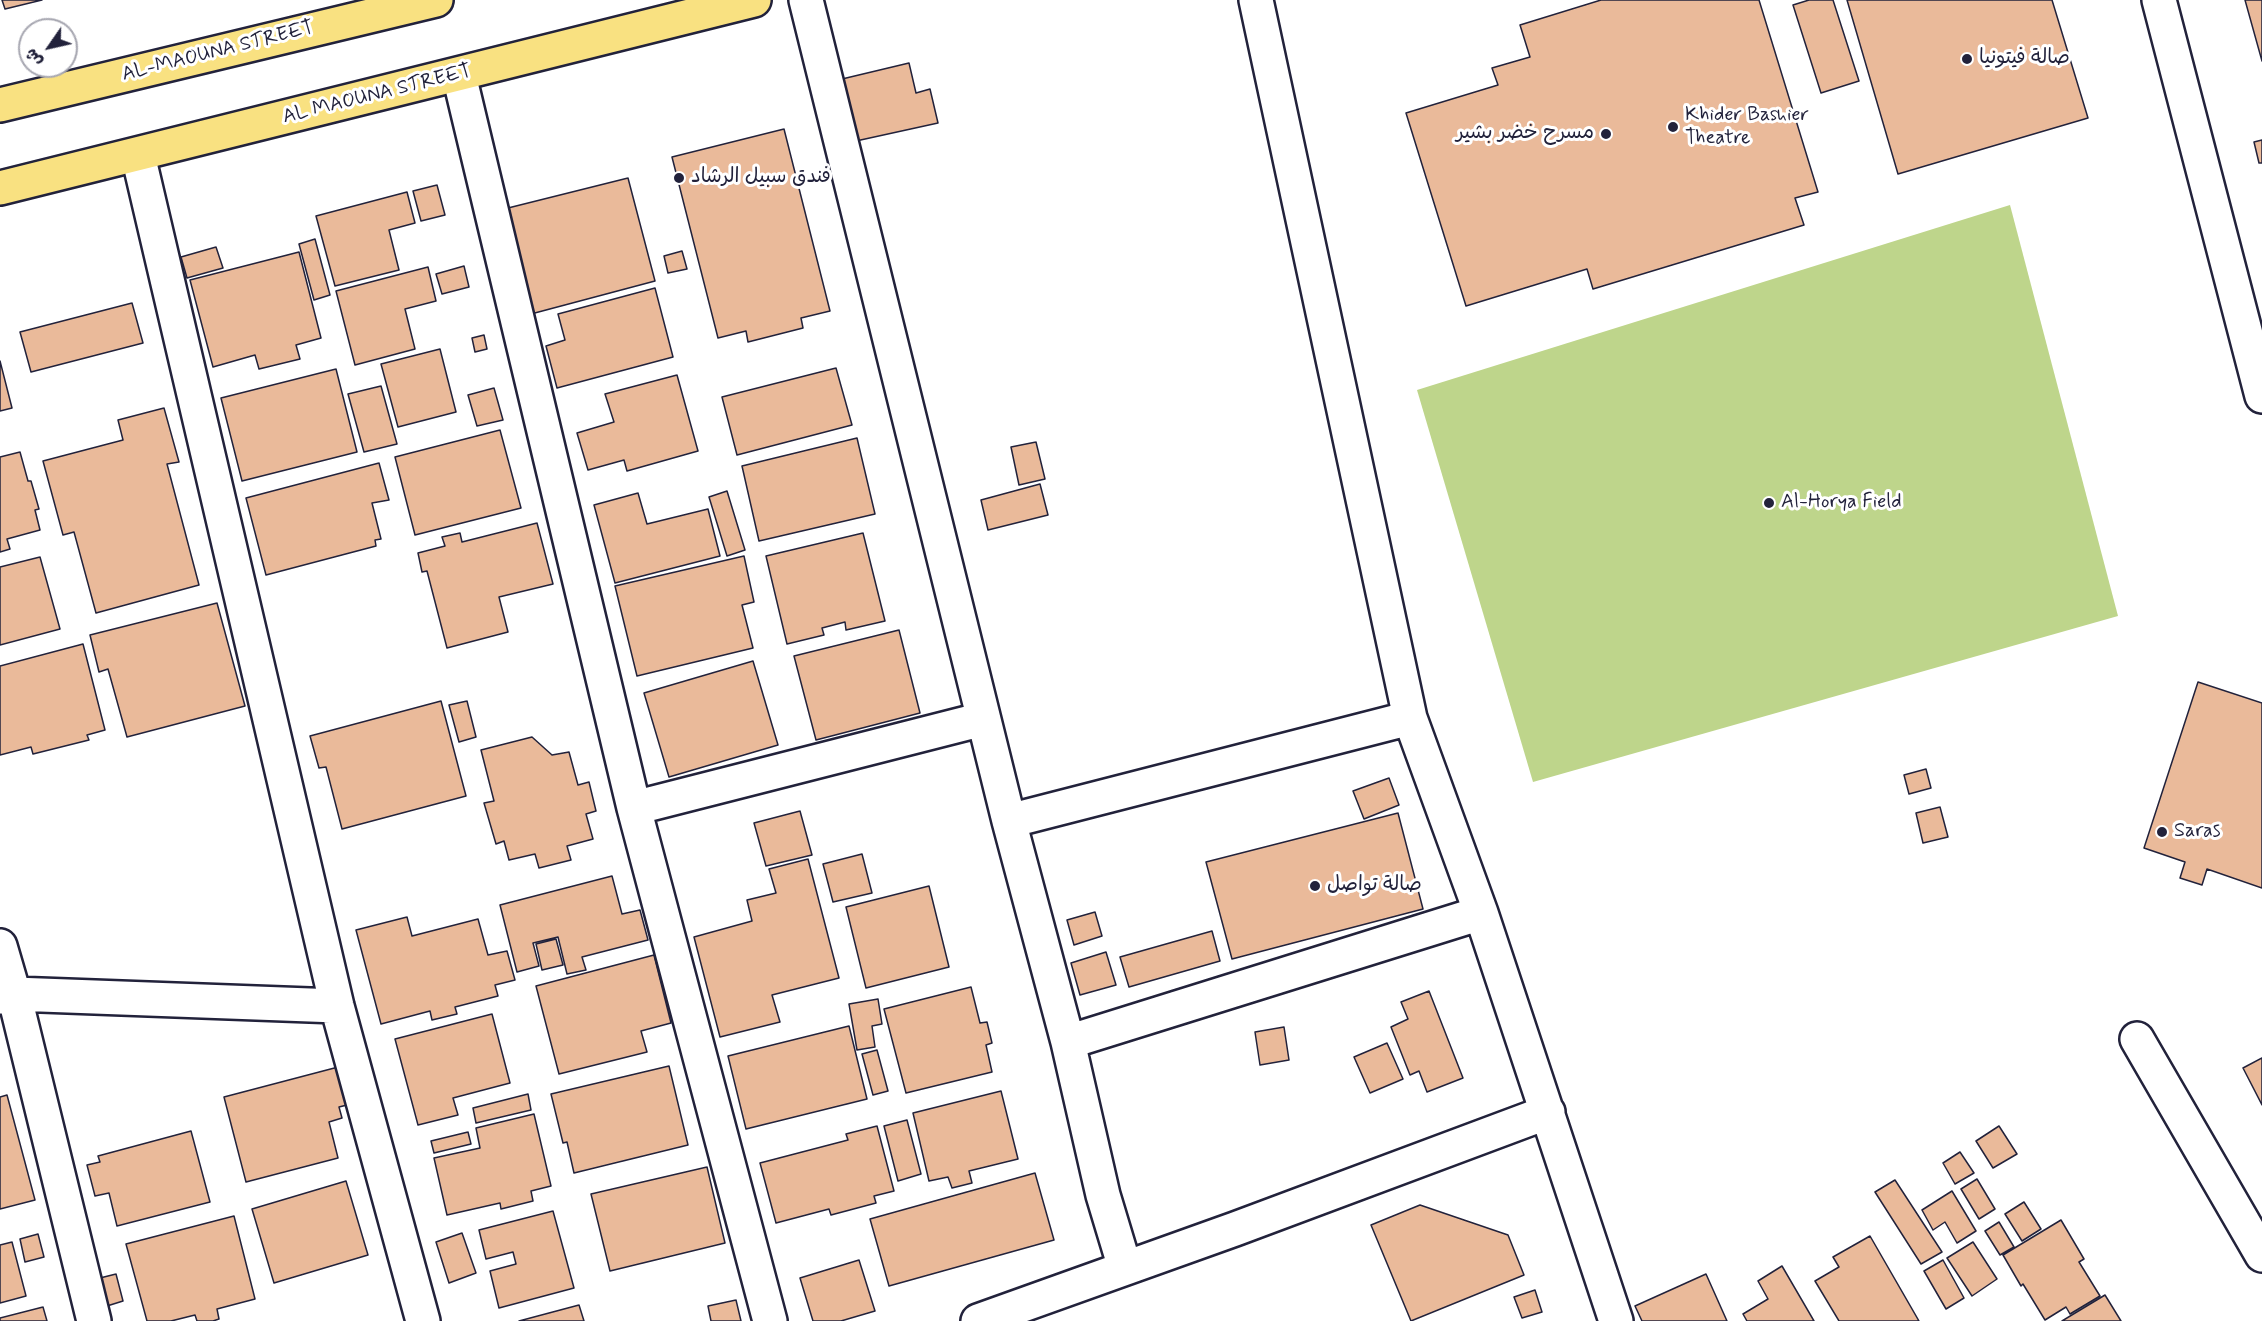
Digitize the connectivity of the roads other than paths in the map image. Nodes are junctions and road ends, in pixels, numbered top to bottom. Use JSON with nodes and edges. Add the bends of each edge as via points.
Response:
{"nodes":[{"id":1,"x":436,"y":0,"type":"edge"},
{"id":2,"x":754,"y":0,"type":"edge"},
{"id":3,"x":806,"y":0,"type":"edge"},
{"id":4,"x":1256,"y":0,"type":"edge"},
{"id":5,"x":2158,"y":0,"type":"edge"},
{"id":6,"x":459,"y":75,"type":"junction"},
{"id":7,"x":0,"y":105,"type":"edge"},
{"id":8,"x":138,"y":155,"type":"junction"},
{"id":9,"x":0,"y":188,"type":"edge"},
{"id":10,"x":2262,"y":396,"type":"edge"},
{"id":11,"x":1410,"y":718,"type":"junction"},
{"id":12,"x":984,"y":719,"type":"junction"},
{"id":13,"x":634,"y":808,"type":"junction"},
{"id":14,"x":1009,"y":821,"type":"junction"},
{"id":15,"x":1481,"y":913,"type":"junction"},
{"id":16,"x":0,"y":946,"type":"edge"},
{"id":17,"x":7,"y":996,"type":"edge"},
{"id":18,"x":338,"y":1006,"type":"junction"},
{"id":19,"x":2137,"y":1039,"type":"dead end"},
{"id":20,"x":1068,"y":1042,"type":"junction"},
{"id":21,"x":1548,"y":1112,"type":"junction"},
{"id":22,"x":2262,"y":1255,"type":"edge"},
{"id":23,"x":1125,"y":1268,"type":"junction"},
{"id":24,"x":94,"y":1321,"type":"edge"},
{"id":25,"x":423,"y":1321,"type":"edge"},
{"id":26,"x":770,"y":1321,"type":"edge"},
{"id":27,"x":978,"y":1321,"type":"edge"},
{"id":28,"x":1616,"y":1321,"type":"edge"}],
"edges":[{"from":1,"to":7,"type":"highway","name":"AL-MAOUNA STREET"},
{"from":2,"to":6,"type":"highway","name":"AL MAOUNA STREET"},
{"from":3,"to":12,"type":"street"},
{"from":4,"to":11,"type":"street"},
{"from":5,"to":10,"type":"street"},
{"from":6,"to":8,"type":"highway","name":"AL MAOUNA STREET"},
{"from":6,"to":13,"type":"street"},
{"from":8,"to":9,"type":"highway","name":"AL MAOUNA STREET"},
{"from":8,"to":18,"type":"street"},
{"from":11,"to":14,"type":"street"},
{"from":11,"to":15,"type":"street"},
{"from":12,"to":13,"type":"street"},
{"from":12,"to":14,"type":"street"},
{"from":13,"to":26,"type":"street"},
{"from":14,"to":20,"type":"street"},
{"from":15,"to":20,"type":"street"},
{"from":15,"to":21,"type":"street"},
{"from":16,"to":17,"type":"street"},
{"from":17,"to":18,"type":"street"},
{"from":17,"to":24,"type":"street"},
{"from":18,"to":25,"type":"street"},
{"from":19,"to":22,"type":"street"},
{"from":20,"to":23,"type":"street","via":[[1103,1195]]},
{"from":21,"to":23,"type":"street"},
{"from":21,"to":28,"type":"street"},
{"from":23,"to":27,"type":"street"}]}
